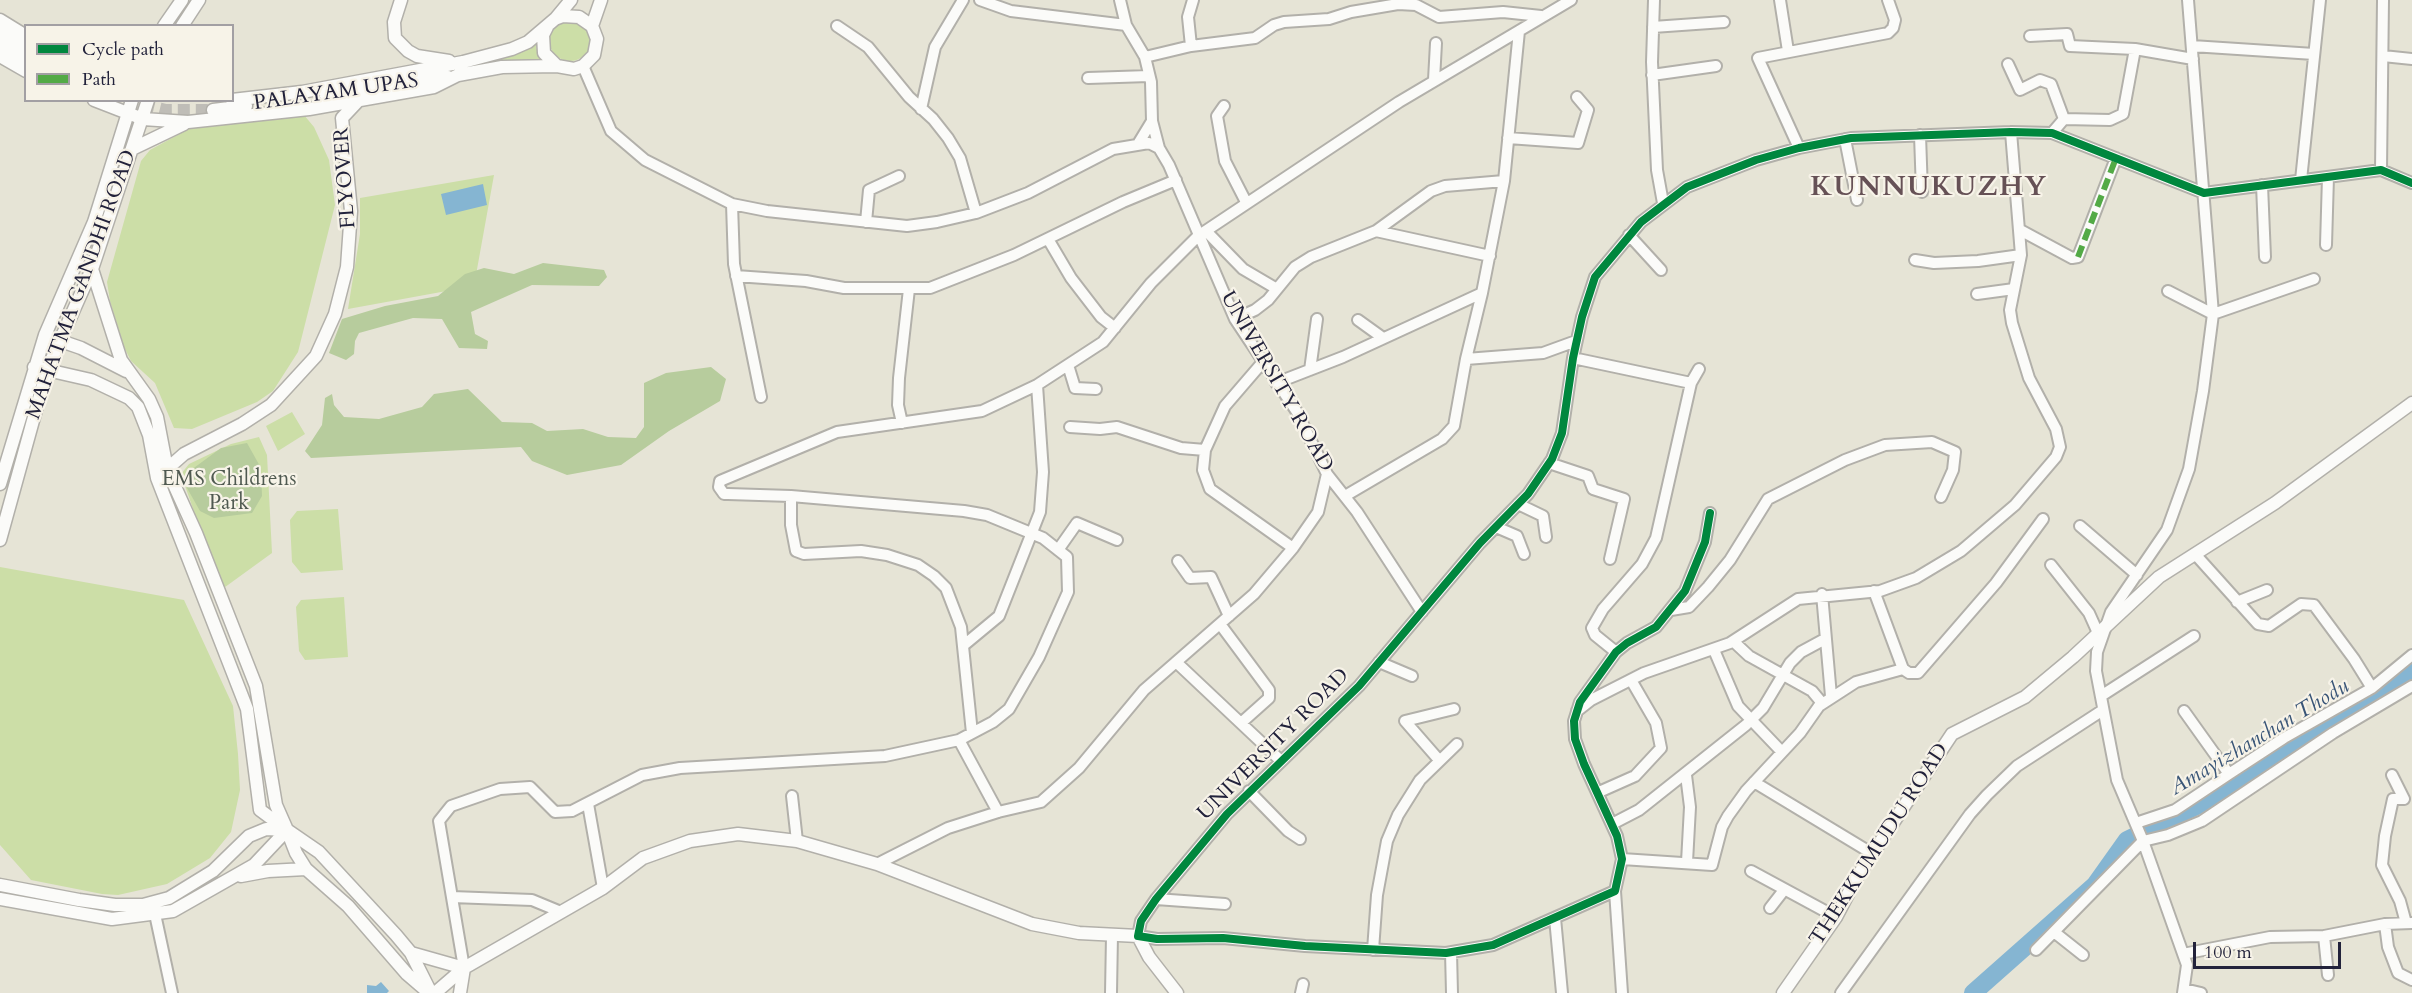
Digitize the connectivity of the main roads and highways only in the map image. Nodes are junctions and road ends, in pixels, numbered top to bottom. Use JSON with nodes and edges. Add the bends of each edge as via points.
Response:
{"nodes":[{"id":1,"x":182,"y":0,"type":"edge"},
{"id":2,"x":199,"y":0,"type":"edge"},
{"id":3,"x":401,"y":0,"type":"edge"},
{"id":4,"x":572,"y":0,"type":"edge"},
{"id":5,"x":601,"y":0,"type":"edge"},
{"id":6,"x":0,"y":20,"type":"edge"},
{"id":7,"x":551,"y":23,"type":"junction"},
{"id":8,"x":165,"y":24,"type":"edge"},
{"id":9,"x":183,"y":24,"type":"edge"},
{"id":10,"x":592,"y":26,"type":"junction"},
{"id":11,"x":0,"y":32,"type":"edge"},
{"id":12,"x":24,"y":35,"type":"edge"},
{"id":13,"x":0,"y":44,"type":"edge"},
{"id":14,"x":24,"y":49,"type":"edge"},
{"id":15,"x":0,"y":56,"type":"edge"},
{"id":16,"x":24,"y":59,"type":"edge"},
{"id":17,"x":463,"y":62,"type":"junction"},
{"id":18,"x":557,"y":66,"type":"junction"},
{"id":19,"x":24,"y":70,"type":"edge"},
{"id":20,"x":458,"y":75,"type":"junction"},
{"id":21,"x":234,"y":100,"type":"edge"},
{"id":22,"x":359,"y":100,"type":"junction"},
{"id":23,"x":99,"y":102,"type":"edge"},
{"id":24,"x":131,"y":102,"type":"edge"},
{"id":25,"x":147,"y":102,"type":"edge"},
{"id":26,"x":226,"y":102,"type":"edge"},
{"id":27,"x":128,"y":115,"type":"junction"},
{"id":28,"x":143,"y":119,"type":"junction"},
{"id":29,"x":188,"y":122,"type":"junction"},
{"id":30,"x":132,"y":149,"type":"junction"},
{"id":31,"x":92,"y":269,"type":"junction"},
{"id":32,"x":45,"y":335,"type":"junction"},
{"id":33,"x":59,"y":340,"type":"junction"},
{"id":34,"x":34,"y":367,"type":"junction"},
{"id":35,"x":47,"y":370,"type":"junction"},
{"id":36,"x":130,"y":373,"type":"junction"},
{"id":37,"x":2412,"y":403,"type":"edge"},
{"id":38,"x":167,"y":469,"type":"junction"},
{"id":39,"x":0,"y":484,"type":"edge"},
{"id":40,"x":0,"y":540,"type":"edge"},
{"id":41,"x":260,"y":810,"type":"junction"},
{"id":42,"x":287,"y":830,"type":"junction"},
{"id":43,"x":249,"y":836,"type":"junction"},
{"id":44,"x":306,"y":869,"type":"junction"},
{"id":45,"x":231,"y":878,"type":"junction"},
{"id":46,"x":0,"y":885,"type":"edge"},
{"id":47,"x":0,"y":899,"type":"edge"},
{"id":48,"x":411,"y":953,"type":"junction"},
{"id":49,"x":465,"y":968,"type":"junction"},
{"id":50,"x":432,"y":993,"type":"edge"},
{"id":51,"x":460,"y":993,"type":"edge"},
{"id":52,"x":1177,"y":993,"type":"edge"},
{"id":53,"x":1783,"y":993,"type":"edge"}],
"edges":[{"from":1,"to":8,"type":"main road"},
{"from":2,"to":9,"type":"main road"},
{"from":3,"to":17,"type":"main road","via":[[393,31],[399,44],[417,56]]},
{"from":4,"to":7,"type":"main road","name":"PALAYAM UPAS"},
{"from":5,"to":10,"type":"main road"},
{"from":6,"to":12,"type":"main road"},
{"from":7,"to":10,"type":"main road","via":[[563,16],[579,16]]},
{"from":7,"to":17,"type":"main road","name":"PALAYAM UPAS","via":[[535,38],[512,49]]},
{"from":7,"to":18,"type":"main road","via":[[543,35],[544,53]]},
{"from":10,"to":18,"type":"main road","via":[[597,47],[590,61],[574,69]]},
{"from":11,"to":14,"type":"main road"},
{"from":13,"to":16,"type":"main road"},
{"from":15,"to":19,"type":"main road"},
{"from":17,"to":21,"type":"main road","name":"PALAYAM UPAS","via":[[302,92]]},
{"from":18,"to":20,"type":"main road","name":"PALAYAM UPAS","via":[[528,64]]},
{"from":20,"to":22,"type":"main road","via":[[434,87]]},
{"from":20,"to":26,"type":"main road","name":"PALAYAM UPAS","via":[[212,107]]},
{"from":22,"to":29,"type":"main road"},
{"from":22,"to":38,"type":"main road","name":"FLYOVER","via":[[342,118],[351,211],[349,252],[336,314],[316,356],[271,405],[184,454]]},
{"from":23,"to":27,"type":"main road"},
{"from":24,"to":27,"type":"main road","name":"MAHATMA GANDHI ROAD"},
{"from":25,"to":28,"type":"main road","name":"MAHATMA GANDHI ROAD"},
{"from":27,"to":28,"type":"main road"},
{"from":27,"to":32,"type":"main road","name":"MAHATMA GANDHI ROAD","via":[[94,222]]},
{"from":28,"to":29,"type":"main road"},
{"from":28,"to":30,"type":"main road","name":"MAHATMA GANDHI ROAD"},
{"from":29,"to":30,"type":"main road"},
{"from":30,"to":31,"type":"main road","name":"MAHATMA GANDHI ROAD"},
{"from":31,"to":33,"type":"main road","name":"MAHATMA GANDHI ROAD"},
{"from":31,"to":36,"type":"main road","via":[[121,360]]},
{"from":32,"to":33,"type":"main road"},
{"from":32,"to":34,"type":"main road","name":"MAHATMA GANDHI ROAD"},
{"from":33,"to":35,"type":"main road","name":"MAHATMA GANDHI ROAD"},
{"from":33,"to":36,"type":"main road"},
{"from":34,"to":35,"type":"main road"},
{"from":34,"to":39,"type":"main road","name":"MAHATMA GANDHI ROAD"},
{"from":35,"to":40,"type":"main road","name":"MAHATMA GANDHI ROAD"},
{"from":35,"to":41,"type":"main road","via":[[91,380],[138,407],[149,435],[157,478],[247,710]]},
{"from":36,"to":38,"type":"main road","via":[[150,399],[157,417]]},
{"from":37,"to":53,"type":"main road","name":"THEKKUMUDU ROAD","via":[[2276,503],[2159,577],[2025,697],[1952,734]]},
{"from":38,"to":42,"type":"main road","via":[[256,686],[276,805]]},
{"from":41,"to":42,"type":"main road"},
{"from":41,"to":43,"type":"main road"},
{"from":42,"to":43,"type":"main road","via":[[266,829]]},
{"from":42,"to":44,"type":"main road"},
{"from":42,"to":45,"type":"main road","via":[[254,865]]},
{"from":42,"to":48,"type":"main road","via":[[319,852]]},
{"from":43,"to":46,"type":"main road","via":[[213,871],[169,898],[143,904],[91,902]]},
{"from":44,"to":45,"type":"main road"},
{"from":44,"to":50,"type":"main road","via":[[348,906],[407,974]]},
{"from":45,"to":47,"type":"main road","via":[[173,911],[112,920]]},
{"from":48,"to":49,"type":"main road"},
{"from":48,"to":50,"type":"main road"},
{"from":49,"to":50,"type":"main road"},
{"from":49,"to":51,"type":"main road"},
{"from":49,"to":52,"type":"main road","via":[[603,888],[643,858],[690,840],[738,834],[797,841],[878,864],[1032,924],[1079,933],[1138,936]]}]}
